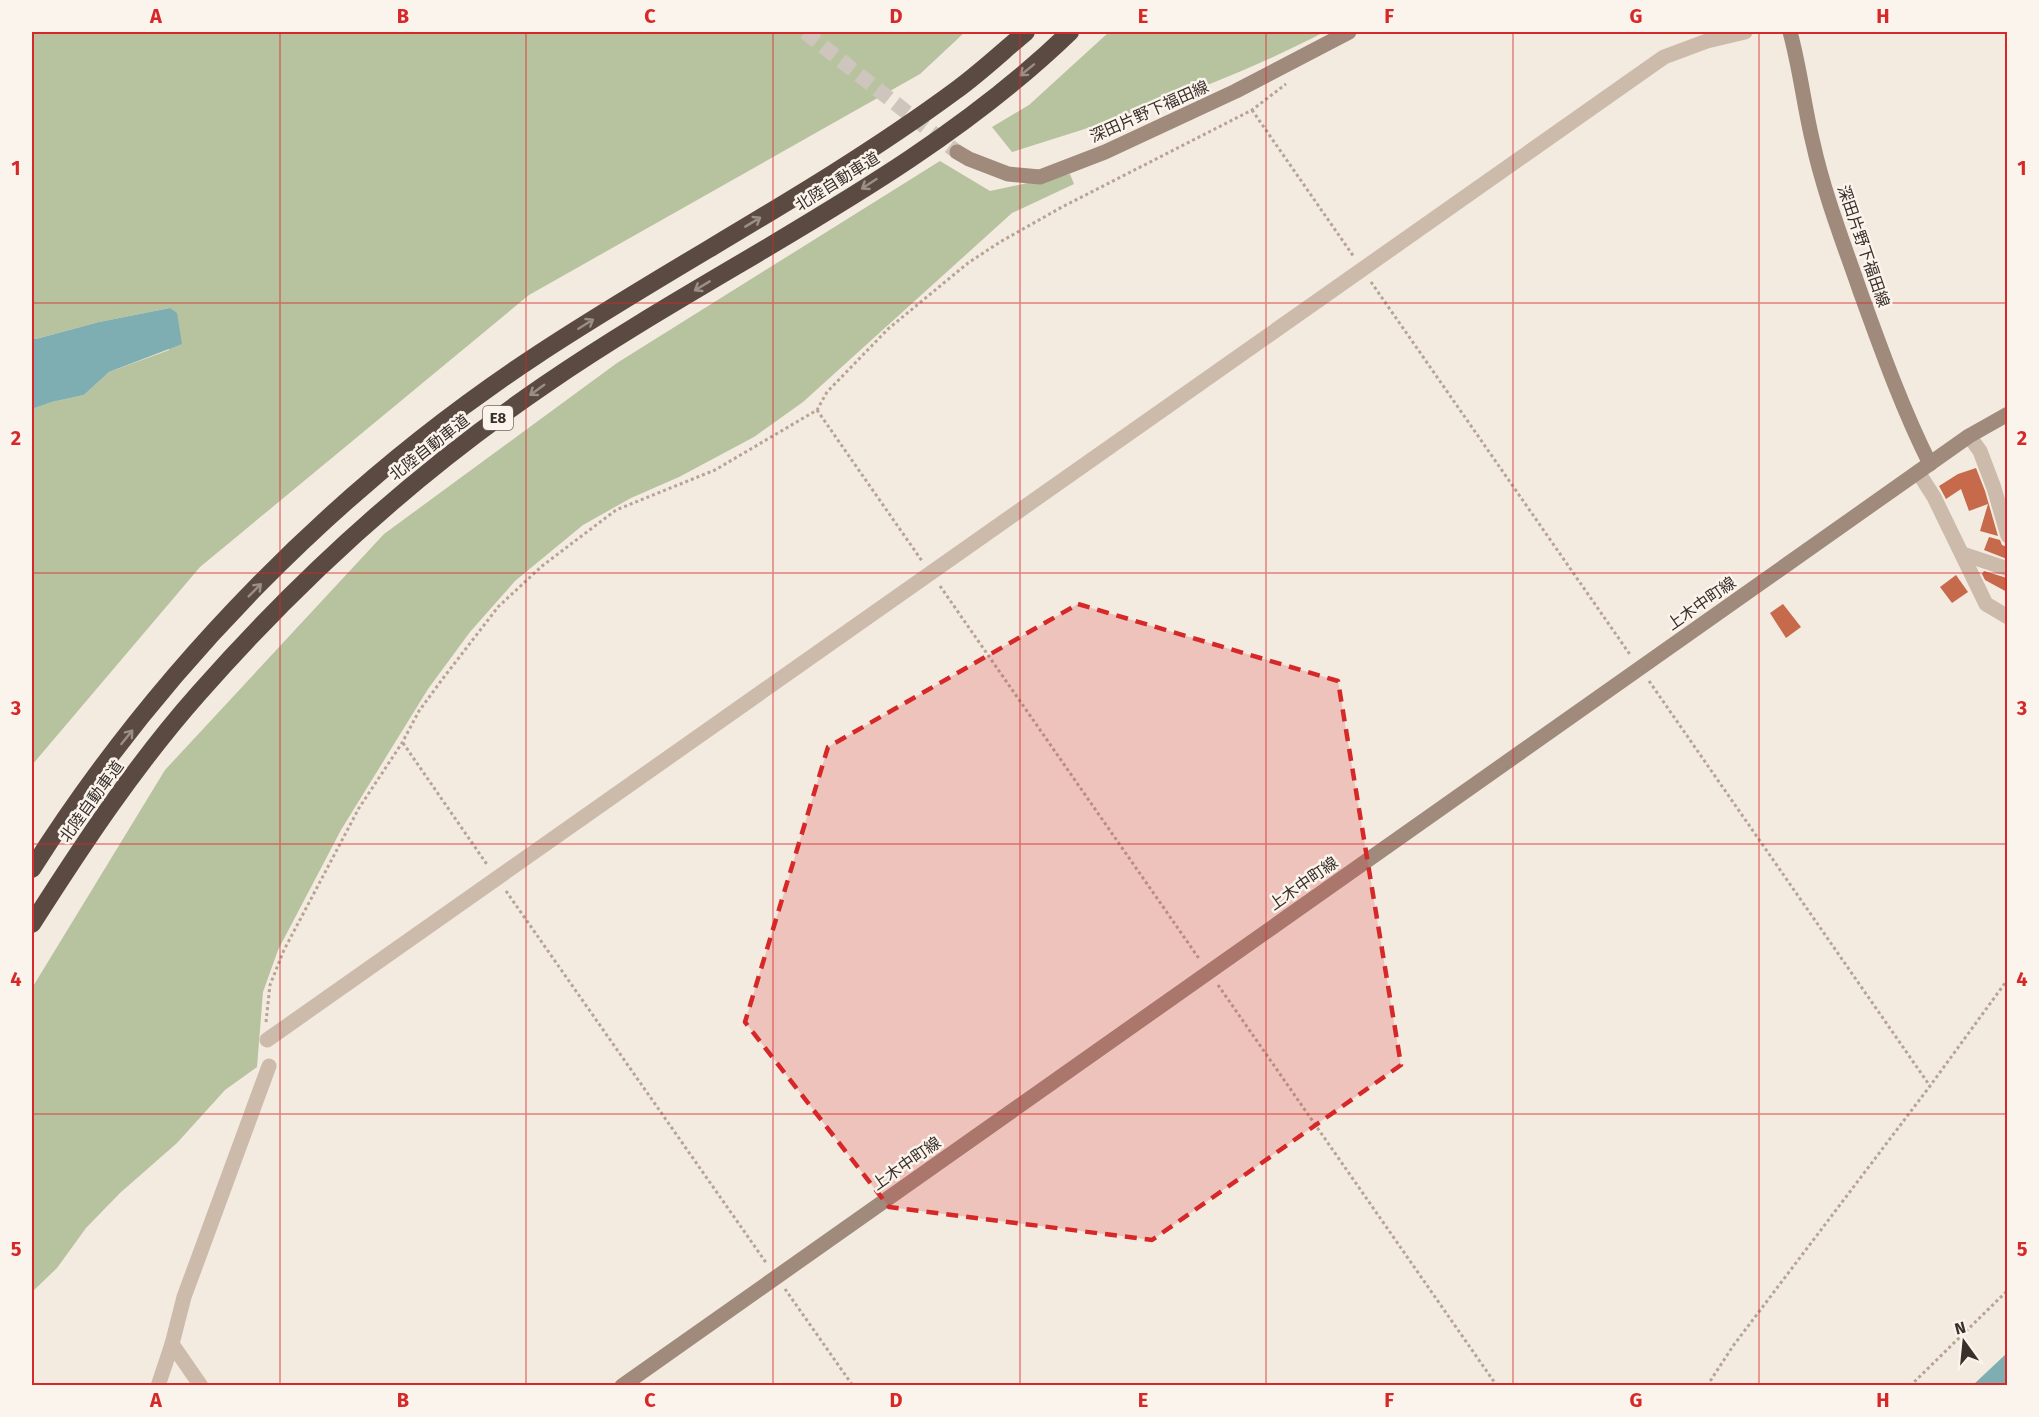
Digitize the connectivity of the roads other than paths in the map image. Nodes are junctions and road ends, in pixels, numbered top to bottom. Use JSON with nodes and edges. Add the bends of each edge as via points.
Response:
{"nodes":[{"id":1,"x":1026,"y":32,"type":"edge"},
{"id":2,"x":1070,"y":32,"type":"edge"},
{"id":3,"x":1349,"y":32,"type":"edge"},
{"id":4,"x":1745,"y":32,"type":"edge"},
{"id":5,"x":1791,"y":32,"type":"edge"},
{"id":6,"x":957,"y":152,"type":"tunnel mouth"},
{"id":7,"x":2007,"y":414,"type":"edge"},
{"id":8,"x":1969,"y":436,"type":"junction"},
{"id":9,"x":1924,"y":468,"type":"junction"},
{"id":10,"x":2007,"y":536,"type":"edge"},
{"id":11,"x":1963,"y":554,"type":"junction"},
{"id":12,"x":2007,"y":569,"type":"edge"},
{"id":13,"x":2007,"y":617,"type":"edge"},
{"id":14,"x":32,"y":869,"type":"edge"},
{"id":15,"x":32,"y":924,"type":"edge"},
{"id":16,"x":267,"y":1040,"type":"road end"},
{"id":17,"x":269,"y":1066,"type":"dead end"},
{"id":18,"x":172,"y":1344,"type":"junction"},
{"id":19,"x":158,"y":1386,"type":"edge"},
{"id":20,"x":201,"y":1386,"type":"edge"},
{"id":21,"x":622,"y":1386,"type":"edge"}],
"edges":[{"from":14,"to":1,"type":"highway","name":"北陸自動車道","number":"E8","one_way":true,"via":[[113,753],[174,678],[312,532],[387,468],[536,356],[885,140],[958,89]]},
{"from":2,"to":15,"type":"highway","name":"北陸自動車道","number":"E8","one_way":true,"via":[[976,112],[897,167],[546,384],[402,492],[321,565],[197,695],[81,847]]},
{"from":3,"to":6,"type":"main road","name":"深田片野下福田線","via":[[1236,91],[1105,152],[1040,177],[1008,174]]},
{"from":4,"to":16,"type":"street","via":[[1664,57]]},
{"from":5,"to":9,"type":"main road","name":"深田片野下福田線","via":[[1813,144],[1836,222]]},
{"from":7,"to":8,"type":"main road","name":"上木中町線"},
{"from":8,"to":9,"type":"main road","name":"上木中町線"},
{"from":8,"to":10,"type":"street","via":[[1980,451]]},
{"from":9,"to":11,"type":"street"},
{"from":9,"to":21,"type":"main road","name":"上木中町線"},
{"from":11,"to":12,"type":"street"},
{"from":11,"to":13,"type":"street","via":[[1986,604]]},
{"from":17,"to":18,"type":"street","via":[[201,1248]]},
{"from":18,"to":19,"type":"street"},
{"from":18,"to":20,"type":"street"}]}
